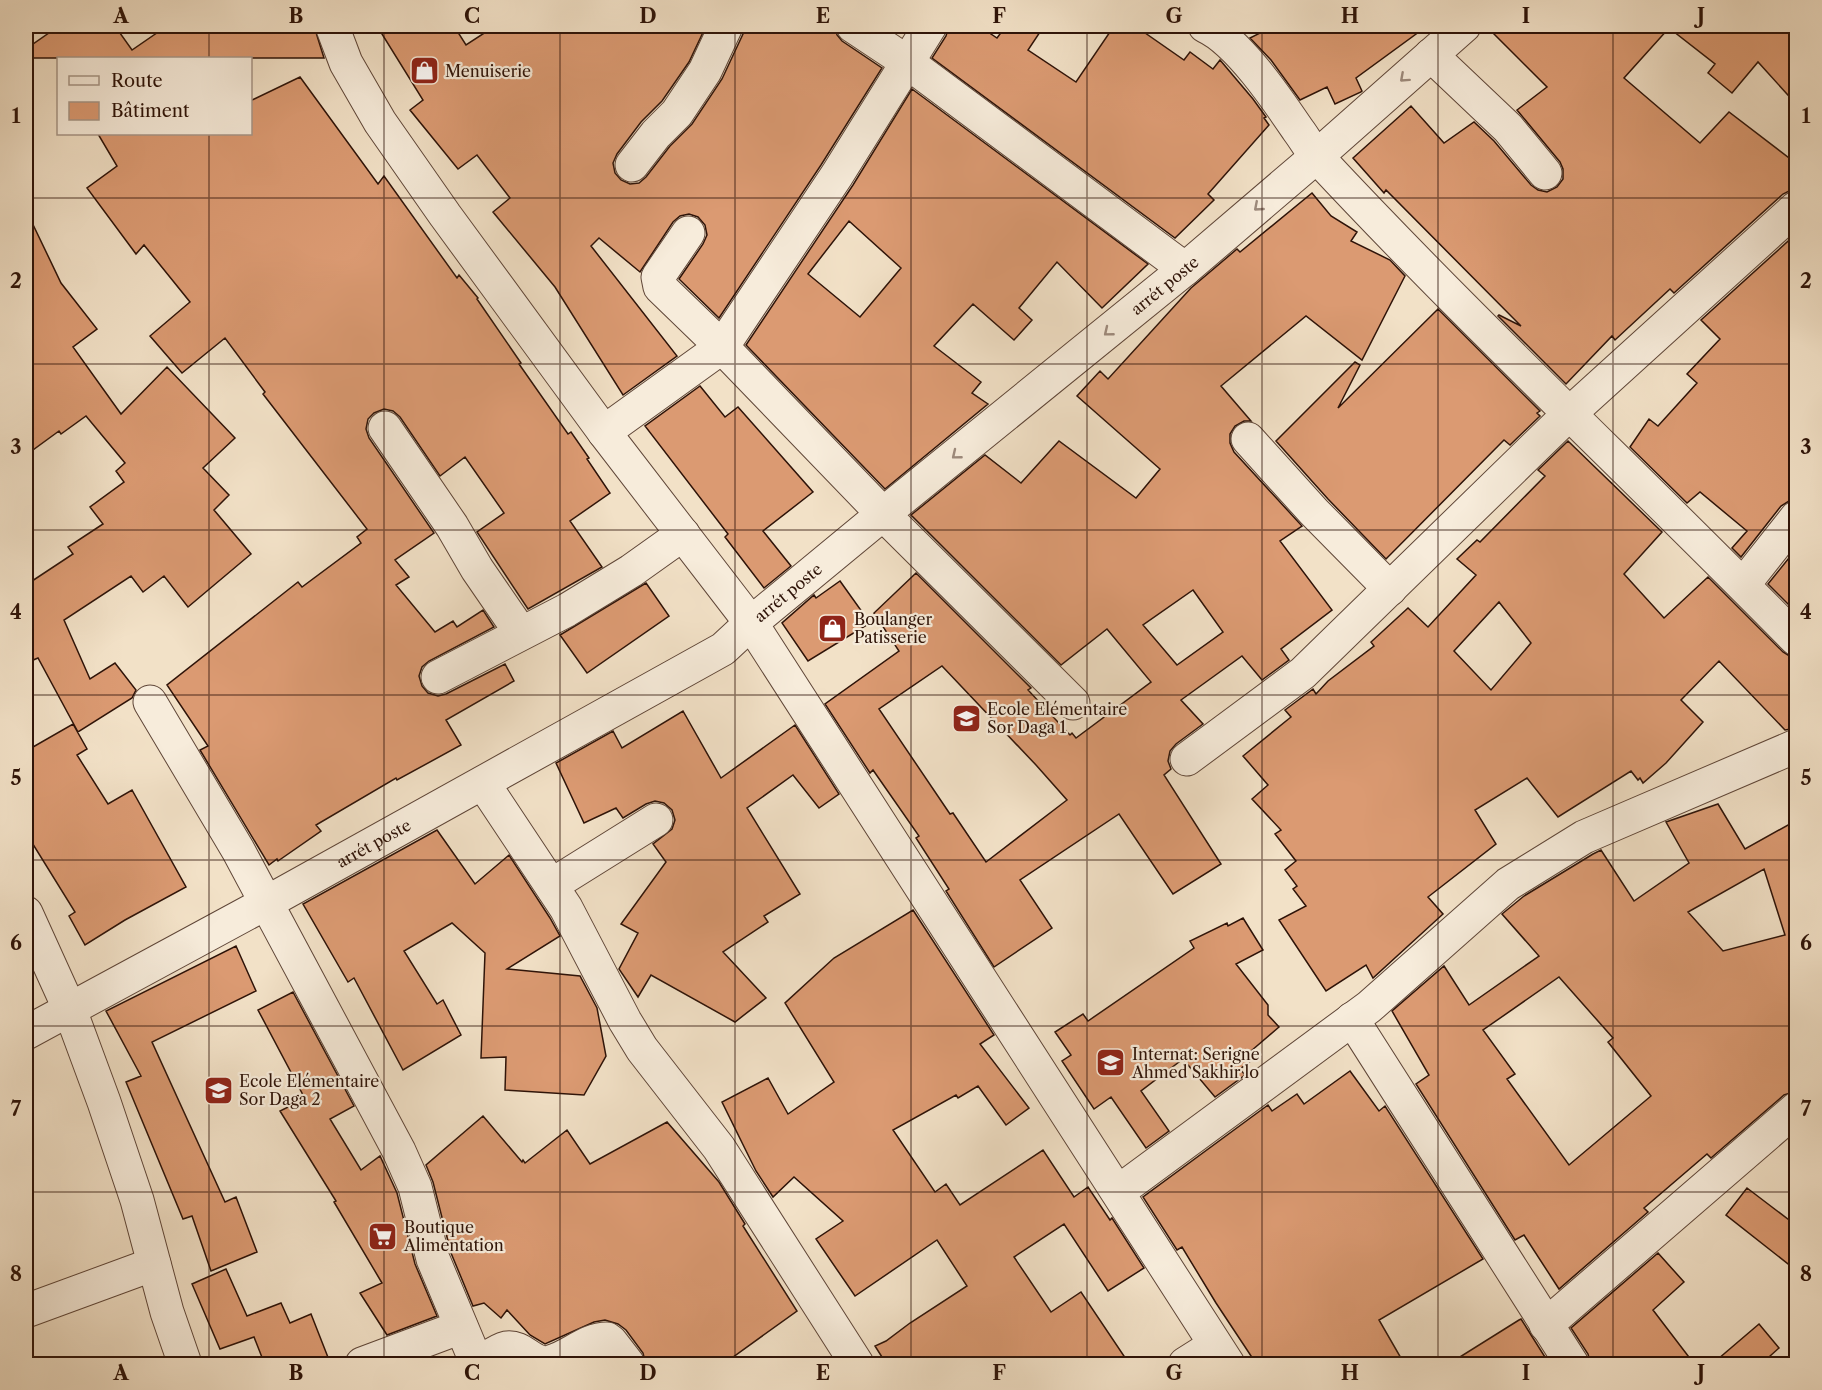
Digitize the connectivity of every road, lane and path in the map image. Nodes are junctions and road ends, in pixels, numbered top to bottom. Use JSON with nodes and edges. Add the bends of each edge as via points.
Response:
{"nodes":[{"id":1,"x":332,"y":26,"type":"edge"},
{"id":2,"x":726,"y":26,"type":"edge"},
{"id":3,"x":853,"y":26,"type":"edge"},
{"id":4,"x":930,"y":26,"type":"edge"},
{"id":5,"x":1205,"y":26,"type":"edge"},
{"id":6,"x":1460,"y":27,"type":"edge"},
{"id":7,"x":1431,"y":55,"type":"junction"},
{"id":8,"x":907,"y":62,"type":"junction"},
{"id":9,"x":1316,"y":157,"type":"junction"},
{"id":10,"x":632,"y":165,"type":"dead end"},
{"id":11,"x":1545,"y":172,"type":"dead end"},
{"id":12,"x":1797,"y":208,"type":"edge"},
{"id":13,"x":688,"y":233,"type":"dead end"},
{"id":14,"x":1185,"y":269,"type":"junction"},
{"id":15,"x":722,"y":347,"type":"junction"},
{"id":16,"x":1569,"y":414,"type":"junction"},
{"id":17,"x":385,"y":428,"type":"dead end"},
{"id":18,"x":604,"y":432,"type":"junction"},
{"id":19,"x":1248,"y":438,"type":"dead end"},
{"id":20,"x":883,"y":514,"type":"junction"},
{"id":21,"x":1797,"y":518,"type":"edge"},
{"id":22,"x":682,"y":534,"type":"junction"},
{"id":23,"x":1743,"y":585,"type":"junction"},
{"id":24,"x":1390,"y":589,"type":"junction"},
{"id":25,"x":751,"y":623,"type":"junction"},
{"id":26,"x":521,"y":633,"type":"junction"},
{"id":27,"x":1797,"y":639,"type":"edge"},
{"id":28,"x":438,"y":677,"type":"dead end"},
{"id":29,"x":150,"y":702,"type":"dead end"},
{"id":30,"x":1073,"y":703,"type":"dead end"},
{"id":31,"x":1797,"y":746,"type":"edge"},
{"id":32,"x":1187,"y":759,"type":"dead end"},
{"id":33,"x":483,"y":783,"type":"junction"},
{"id":34,"x":656,"y":820,"type":"dead end"},
{"id":35,"x":552,"y":885,"type":"junction"},
{"id":36,"x":266,"y":903,"type":"junction"},
{"id":37,"x":26,"y":913,"type":"edge"},
{"id":38,"x":70,"y":1010,"type":"junction"},
{"id":39,"x":1352,"y":1019,"type":"junction"},
{"id":40,"x":26,"y":1033,"type":"edge"},
{"id":41,"x":1797,"y":1109,"type":"edge"},
{"id":42,"x":1118,"y":1192,"type":"junction"},
{"id":43,"x":154,"y":1264,"type":"junction"},
{"id":44,"x":26,"y":1311,"type":"edge"},
{"id":45,"x":1546,"y":1325,"type":"junction"},
{"id":46,"x":461,"y":1328,"type":"junction"},
{"id":47,"x":1221,"y":1355,"type":"edge"},
{"id":48,"x":477,"y":1364,"type":"edge"},
{"id":49,"x":184,"y":1365,"type":"edge"},
{"id":50,"x":362,"y":1365,"type":"edge"},
{"id":51,"x":628,"y":1365,"type":"edge"},
{"id":52,"x":857,"y":1365,"type":"edge"},
{"id":53,"x":1185,"y":1365,"type":"edge"},
{"id":54,"x":1572,"y":1365,"type":"edge"}],
"edges":[{"from":1,"to":18,"type":"street","via":[[346,63],[380,122]]},
{"from":2,"to":10,"type":"street","via":[[705,71],[677,113]]},
{"from":3,"to":8,"type":"street"},
{"from":4,"to":8,"type":"street"},
{"from":5,"to":9,"type":"street","via":[[1230,42]]},
{"from":6,"to":7,"type":"street","name":"arrét poste"},
{"from":7,"to":9,"type":"street","name":"arrét poste","one_way":true},
{"from":7,"to":11,"type":"street","via":[[1508,128]]},
{"from":8,"to":14,"type":"street"},
{"from":8,"to":15,"type":"street"},
{"from":9,"to":14,"type":"street","name":"arrét poste","one_way":true},
{"from":9,"to":16,"type":"street"},
{"from":12,"to":16,"type":"street"},
{"from":13,"to":15,"type":"street","via":[[658,282]]},
{"from":14,"to":20,"type":"street","name":"arrét poste","one_way":true},
{"from":15,"to":18,"type":"street"},
{"from":15,"to":20,"type":"street"},
{"from":16,"to":23,"type":"street"},
{"from":16,"to":24,"type":"street"},
{"from":17,"to":26,"type":"street"},
{"from":18,"to":22,"type":"street"},
{"from":19,"to":24,"type":"street"},
{"from":20,"to":25,"type":"street","name":"arrét poste"},
{"from":20,"to":30,"type":"street"},
{"from":21,"to":23,"type":"street"},
{"from":22,"to":25,"type":"street"},
{"from":22,"to":26,"type":"street","via":[[613,582]]},
{"from":23,"to":27,"type":"street"},
{"from":24,"to":32,"type":"street","via":[[1303,673]]},
{"from":25,"to":33,"type":"street","name":"arrét poste","via":[[723,649]]},
{"from":25,"to":42,"type":"street"},
{"from":26,"to":28,"type":"street"},
{"from":29,"to":36,"type":"street"},
{"from":31,"to":39,"type":"street","via":[[1584,837],[1549,858],[1508,884]]},
{"from":33,"to":35,"type":"street"},
{"from":33,"to":36,"type":"street","name":"arrét poste"},
{"from":34,"to":35,"type":"street"},
{"from":35,"to":52,"type":"street","via":[[642,1049],[719,1148]]},
{"from":36,"to":38,"type":"street","name":"arrét poste"},
{"from":36,"to":46,"type":"street","via":[[408,1168],[433,1259]]},
{"from":37,"to":38,"type":"street"},
{"from":38,"to":40,"type":"street","name":"arrét poste"},
{"from":38,"to":43,"type":"street","via":[[112,1124]]},
{"from":39,"to":42,"type":"street"},
{"from":39,"to":45,"type":"street"},
{"from":41,"to":45,"type":"street"},
{"from":42,"to":47,"type":"street"},
{"from":43,"to":44,"type":"street"},
{"from":43,"to":49,"type":"street"},
{"from":45,"to":54,"type":"street"},
{"from":46,"to":48,"type":"street"},
{"from":46,"to":50,"type":"street"},
{"from":47,"to":53,"type":"street"},
{"from":48,"to":51,"type":"street","via":[[506,1348],[540,1362],[550,1362],[589,1343],[607,1339]]}]}
